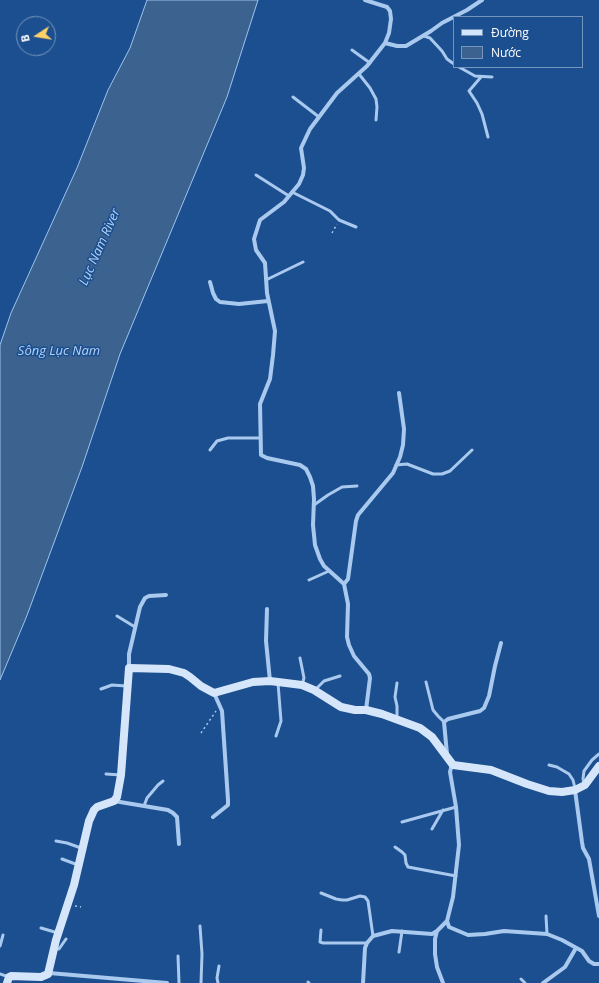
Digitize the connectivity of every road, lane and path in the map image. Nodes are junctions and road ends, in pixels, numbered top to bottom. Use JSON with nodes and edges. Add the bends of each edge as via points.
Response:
{"nodes":[{"id":1,"x":365,"y":0,"type":"edge"},
{"id":2,"x":482,"y":0,"type":"edge"},
{"id":3,"x":455,"y":16,"type":"edge"},
{"id":4,"x":453,"y":17,"type":"edge"},
{"id":5,"x":424,"y":36,"type":"junction"},
{"id":6,"x":385,"y":43,"type":"junction"},
{"id":7,"x":352,"y":50,"type":"dead end"},
{"id":8,"x":370,"y":63,"type":"junction"},
{"id":9,"x":453,"y":63,"type":"edge"},
{"id":10,"x":461,"y":68,"type":"edge"},
{"id":11,"x":359,"y":74,"type":"junction"},
{"id":12,"x":481,"y":77,"type":"junction"},
{"id":13,"x":492,"y":77,"type":"dead end"},
{"id":14,"x":293,"y":97,"type":"dead end"},
{"id":15,"x":319,"y":117,"type":"junction"},
{"id":16,"x":376,"y":120,"type":"dead end"},
{"id":17,"x":488,"y":137,"type":"dead end"},
{"id":18,"x":256,"y":175,"type":"dead end"},
{"id":19,"x":291,"y":194,"type":"junction"},
{"id":20,"x":339,"y":220,"type":"junction"},
{"id":21,"x":356,"y":227,"type":"dead end"},
{"id":22,"x":332,"y":233,"type":"dead end"},
{"id":23,"x":303,"y":262,"type":"dead end"},
{"id":24,"x":266,"y":280,"type":"junction"},
{"id":25,"x":210,"y":282,"type":"dead end"},
{"id":26,"x":268,"y":301,"type":"junction"},
{"id":27,"x":399,"y":393,"type":"dead end"},
{"id":28,"x":260,"y":438,"type":"junction"},
{"id":29,"x":210,"y":450,"type":"dead end"},
{"id":30,"x":472,"y":450,"type":"dead end"},
{"id":31,"x":396,"y":465,"type":"junction"},
{"id":32,"x":357,"y":486,"type":"dead end"},
{"id":33,"x":314,"y":505,"type":"junction"},
{"id":34,"x":328,"y":571,"type":"junction"},
{"id":35,"x":309,"y":580,"type":"dead end"},
{"id":36,"x":344,"y":584,"type":"junction"},
{"id":37,"x":166,"y":595,"type":"dead end"},
{"id":38,"x":267,"y":609,"type":"dead end"},
{"id":39,"x":117,"y":616,"type":"dead end"},
{"id":40,"x":135,"y":627,"type":"junction"},
{"id":41,"x":501,"y":643,"type":"dead end"},
{"id":42,"x":300,"y":658,"type":"dead end"},
{"id":43,"x":129,"y":668,"type":"junction"},
{"id":44,"x":340,"y":676,"type":"dead end"},
{"id":45,"x":274,"y":681,"type":"junction"},
{"id":46,"x":426,"y":682,"type":"dead end"},
{"id":47,"x":397,"y":683,"type":"dead end"},
{"id":48,"x":302,"y":684,"type":"junction"},
{"id":49,"x":126,"y":686,"type":"junction"},
{"id":50,"x":101,"y":689,"type":"dead end"},
{"id":51,"x":314,"y":690,"type":"junction"},
{"id":52,"x":214,"y":693,"type":"junction"},
{"id":53,"x":220,"y":707,"type":"junction"},
{"id":54,"x":366,"y":710,"type":"junction"},
{"id":55,"x":397,"y":719,"type":"junction"},
{"id":56,"x":444,"y":722,"type":"junction"},
{"id":57,"x":201,"y":733,"type":"dead end"},
{"id":58,"x":276,"y":736,"type":"dead end"},
{"id":59,"x":599,"y":754,"type":"edge"},
{"id":60,"x":447,"y":757,"type":"junction"},
{"id":61,"x":452,"y":764,"type":"junction"},
{"id":62,"x":549,"y":766,"type":"dead end"},
{"id":63,"x":599,"y":766,"type":"edge"},
{"id":64,"x":106,"y":774,"type":"dead end"},
{"id":65,"x":121,"y":775,"type":"junction"},
{"id":66,"x":163,"y":781,"type":"dead end"},
{"id":67,"x":585,"y":785,"type":"junction"},
{"id":68,"x":575,"y":790,"type":"junction"},
{"id":69,"x":114,"y":801,"type":"junction"},
{"id":70,"x":144,"y":806,"type":"junction"},
{"id":71,"x":456,"y":807,"type":"junction"},
{"id":72,"x":443,"y":810,"type":"junction"},
{"id":73,"x":213,"y":817,"type":"dead end"},
{"id":74,"x":402,"y":822,"type":"dead end"},
{"id":75,"x":432,"y":829,"type":"dead end"},
{"id":76,"x":56,"y":841,"type":"dead end"},
{"id":77,"x":179,"y":844,"type":"dead end"},
{"id":78,"x":395,"y":847,"type":"dead end"},
{"id":79,"x":82,"y":848,"type":"junction"},
{"id":80,"x":62,"y":859,"type":"dead end"},
{"id":81,"x":78,"y":865,"type":"junction"},
{"id":82,"x":456,"y":876,"type":"junction"},
{"id":83,"x":321,"y":893,"type":"dead end"},
{"id":84,"x":597,"y":894,"type":"edge"},
{"id":85,"x":546,"y":916,"type":"dead end"},
{"id":86,"x":599,"y":916,"type":"edge"},
{"id":87,"x":447,"y":921,"type":"junction"},
{"id":88,"x":200,"y":926,"type":"dead end"},
{"id":89,"x":41,"y":928,"type":"dead end"},
{"id":90,"x":321,"y":930,"type":"dead end"},
{"id":91,"x":402,"y":931,"type":"junction"},
{"id":92,"x":437,"y":931,"type":"junction"},
{"id":93,"x":58,"y":933,"type":"junction"},
{"id":94,"x":547,"y":934,"type":"junction"},
{"id":95,"x":3,"y":935,"type":"dead end"},
{"id":96,"x":373,"y":936,"type":"junction"},
{"id":97,"x":66,"y":939,"type":"dead end"},
{"id":98,"x":367,"y":943,"type":"junction"},
{"id":99,"x":0,"y":946,"type":"edge"},
{"id":100,"x":54,"y":948,"type":"junction"},
{"id":101,"x":576,"y":948,"type":"junction"},
{"id":102,"x":399,"y":952,"type":"dead end"},
{"id":103,"x":178,"y":956,"type":"dead end"},
{"id":104,"x":599,"y":964,"type":"edge"},
{"id":105,"x":219,"y":966,"type":"dead end"},
{"id":106,"x":49,"y":973,"type":"junction"},
{"id":107,"x":0,"y":974,"type":"edge"},
{"id":108,"x":521,"y":979,"type":"dead end"},
{"id":109,"x":8,"y":980,"type":"edge"},
{"id":110,"x":167,"y":983,"type":"edge"},
{"id":111,"x":179,"y":983,"type":"edge"},
{"id":112,"x":201,"y":983,"type":"edge"},
{"id":113,"x":218,"y":983,"type":"edge"},
{"id":114,"x":363,"y":983,"type":"edge"},
{"id":115,"x":443,"y":983,"type":"edge"},
{"id":116,"x":525,"y":983,"type":"edge"},
{"id":117,"x":543,"y":983,"type":"edge"}],
"edges":[{"from":1,"to":6,"type":"street","via":[[387,7],[390,11],[389,33]]},
{"from":2,"to":3,"type":"street"},
{"from":4,"to":5,"type":"street"},
{"from":5,"to":6,"type":"street","via":[[406,46]]},
{"from":5,"to":9,"type":"lane","via":[[430,38]]},
{"from":6,"to":8,"type":"street"},
{"from":7,"to":8,"type":"lane"},
{"from":8,"to":11,"type":"street"},
{"from":10,"to":12,"type":"lane"},
{"from":11,"to":15,"type":"street","via":[[337,93]]},
{"from":11,"to":16,"type":"lane","via":[[376,98]]},
{"from":12,"to":13,"type":"lane"},
{"from":12,"to":17,"type":"lane","via":[[468,91],[482,114]]},
{"from":14,"to":15,"type":"lane"},
{"from":15,"to":19,"type":"street","via":[[301,148],[303,175]]},
{"from":18,"to":19,"type":"lane"},
{"from":19,"to":20,"type":"lane","via":[[330,211]]},
{"from":19,"to":24,"type":"street","via":[[260,220],[254,239],[256,250],[265,263]]},
{"from":20,"to":21,"type":"lane"},
{"from":20,"to":22,"type":"path"},
{"from":23,"to":24,"type":"lane"},
{"from":24,"to":26,"type":"street"},
{"from":25,"to":26,"type":"street","via":[[216,299],[220,302],[239,304]]},
{"from":26,"to":28,"type":"street","via":[[275,331],[274,355],[270,379],[260,404]]},
{"from":27,"to":31,"type":"street","via":[[404,429],[403,445]]},
{"from":28,"to":29,"type":"lane","via":[[228,438],[217,441]]},
{"from":28,"to":33,"type":"street","via":[[263,457],[300,465],[306,469],[313,486]]},
{"from":30,"to":31,"type":"lane","via":[[450,471],[442,474],[433,474],[407,464]]},
{"from":31,"to":36,"type":"street","via":[[358,515],[348,579]]},
{"from":32,"to":33,"type":"lane","via":[[342,487]]},
{"from":33,"to":34,"type":"street","via":[[314,545]]},
{"from":34,"to":35,"type":"lane"},
{"from":34,"to":36,"type":"street"},
{"from":36,"to":54,"type":"street","via":[[348,604],[349,645],[370,678]]},
{"from":37,"to":40,"type":"street","via":[[145,598]]},
{"from":38,"to":45,"type":"street","via":[[266,641]]},
{"from":39,"to":40,"type":"lane"},
{"from":40,"to":43,"type":"street","via":[[129,654]]},
{"from":41,"to":56,"type":"street","via":[[484,708]]},
{"from":42,"to":48,"type":"lane","via":[[304,678]]},
{"from":43,"to":49,"type":"street"},
{"from":43,"to":52,"type":"street","via":[[169,669],[184,673]]},
{"from":44,"to":51,"type":"lane","via":[[324,681]]},
{"from":45,"to":48,"type":"street"},
{"from":45,"to":52,"type":"street","via":[[253,682]]},
{"from":45,"to":58,"type":"lane","via":[[281,721]]},
{"from":46,"to":56,"type":"lane","via":[[433,710]]},
{"from":47,"to":55,"type":"lane"},
{"from":48,"to":51,"type":"street"},
{"from":49,"to":50,"type":"lane","via":[[112,685]]},
{"from":49,"to":65,"type":"street"},
{"from":51,"to":54,"type":"street","via":[[341,707]]},
{"from":52,"to":53,"type":"street"},
{"from":53,"to":57,"type":"path"},
{"from":53,"to":73,"type":"street","via":[[224,725],[228,806]]},
{"from":54,"to":55,"type":"street"},
{"from":55,"to":60,"type":"street","via":[[420,728],[432,737]]},
{"from":56,"to":60,"type":"street"},
{"from":59,"to":67,"type":"lane","via":[[584,771]]},
{"from":60,"to":61,"type":"street"},
{"from":61,"to":68,"type":"street","via":[[491,770],[549,791]]},
{"from":61,"to":71,"type":"street","via":[[450,772]]},
{"from":62,"to":68,"type":"lane","via":[[557,767],[569,774],[574,780]]},
{"from":63,"to":67,"type":"street"},
{"from":64,"to":65,"type":"lane"},
{"from":65,"to":69,"type":"street","via":[[118,797]]},
{"from":66,"to":70,"type":"lane","via":[[147,798]]},
{"from":67,"to":68,"type":"street"},
{"from":68,"to":84,"type":"street","via":[[583,848]]},
{"from":69,"to":70,"type":"street"},
{"from":69,"to":79,"type":"street","via":[[94,810]]},
{"from":70,"to":77,"type":"street","via":[[168,810],[175,815]]},
{"from":71,"to":72,"type":"lane"},
{"from":71,"to":82,"type":"street","via":[[459,845]]},
{"from":72,"to":74,"type":"lane"},
{"from":72,"to":75,"type":"lane"},
{"from":76,"to":79,"type":"lane"},
{"from":78,"to":82,"type":"lane","via":[[405,855],[408,867]]},
{"from":79,"to":81,"type":"street"},
{"from":80,"to":81,"type":"lane"},
{"from":81,"to":93,"type":"street"},
{"from":82,"to":87,"type":"street"},
{"from":83,"to":96,"type":"lane","via":[[342,900],[360,896],[367,898]]},
{"from":84,"to":86,"type":"street"},
{"from":85,"to":94,"type":"lane"},
{"from":87,"to":92,"type":"street"},
{"from":87,"to":94,"type":"street","via":[[448,927],[468,935],[504,931]]},
{"from":88,"to":112,"type":"lane"},
{"from":89,"to":93,"type":"lane"},
{"from":90,"to":98,"type":"lane","via":[[320,942],[323,943]]},
{"from":91,"to":92,"type":"street","via":[[427,935]]},
{"from":91,"to":96,"type":"street","via":[[384,932]]},
{"from":91,"to":102,"type":"lane"},
{"from":92,"to":115,"type":"street","via":[[435,954]]},
{"from":93,"to":100,"type":"street"},
{"from":94,"to":101,"type":"street"},
{"from":95,"to":99,"type":"lane"},
{"from":96,"to":98,"type":"street"},
{"from":97,"to":100,"type":"lane","via":[[60,949]]},
{"from":98,"to":114,"type":"street"},
{"from":100,"to":106,"type":"street"},
{"from":101,"to":104,"type":"street","via":[[582,951],[589,961]]},
{"from":101,"to":117,"type":"street","via":[[565,967]]},
{"from":103,"to":111,"type":"lane"},
{"from":105,"to":113,"type":"lane"},
{"from":106,"to":109,"type":"street","via":[[43,977],[19,976]]},
{"from":106,"to":110,"type":"street"},
{"from":107,"to":109,"type":"lane"},
{"from":108,"to":116,"type":"lane"}]}
